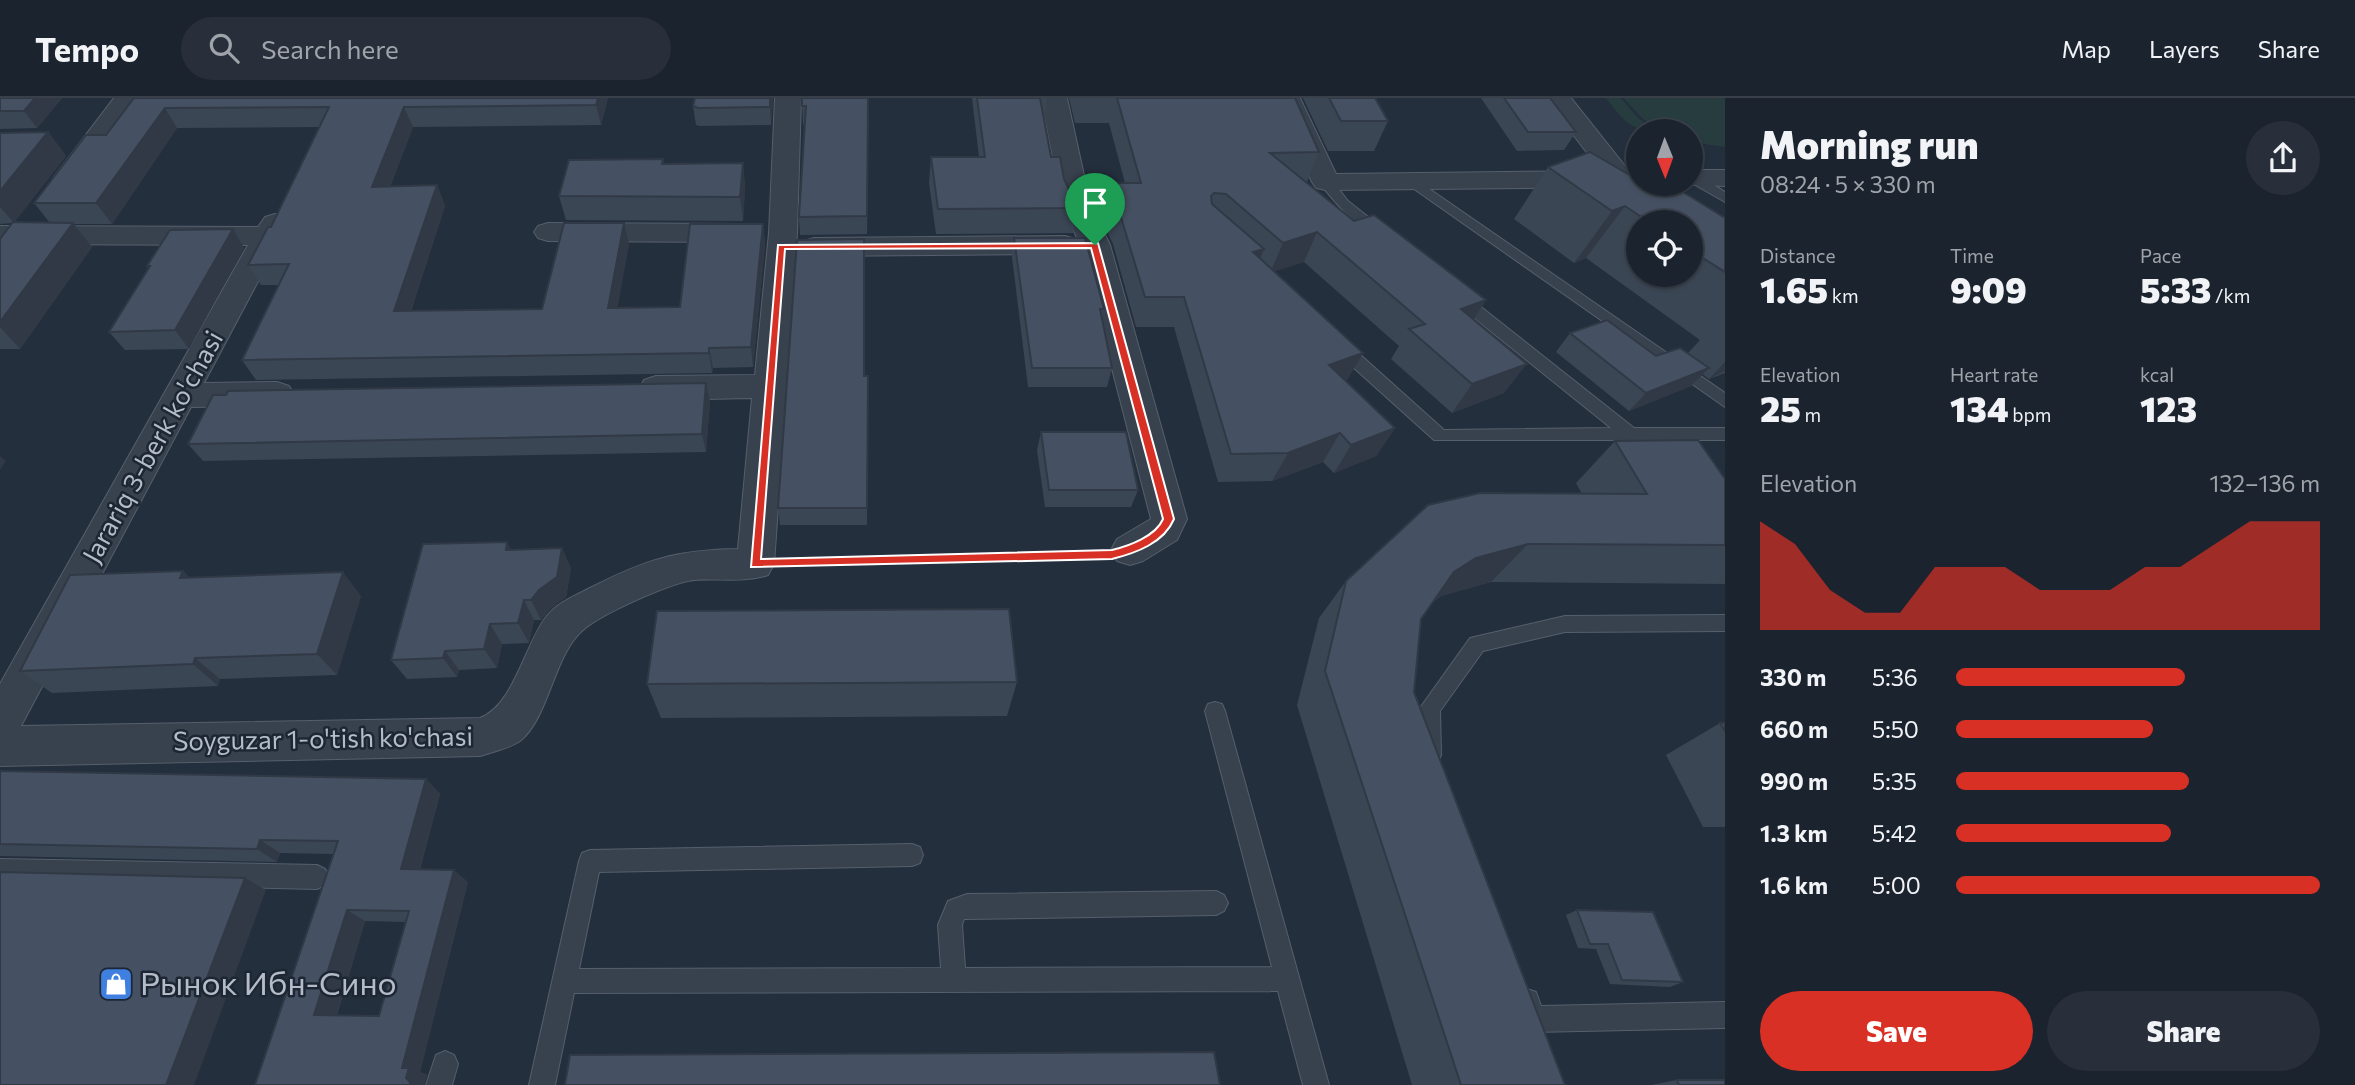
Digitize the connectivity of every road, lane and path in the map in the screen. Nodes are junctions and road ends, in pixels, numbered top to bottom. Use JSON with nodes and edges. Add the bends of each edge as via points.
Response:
{"nodes":[{"id":1,"x":127,"y":98,"type":"edge"},
{"id":2,"x":788,"y":98,"type":"edge"},
{"id":3,"x":1054,"y":98,"type":"edge"},
{"id":4,"x":1287,"y":98,"type":"edge"},
{"id":5,"x":1558,"y":98,"type":"edge"},
{"id":6,"x":1626,"y":178,"type":"edge"},
{"id":7,"x":1703,"y":178,"type":"edge"},
{"id":8,"x":1725,"y":178,"type":"edge"},
{"id":9,"x":1412,"y":181,"type":"junction"},
{"id":10,"x":1326,"y":182,"type":"junction"},
{"id":11,"x":1703,"y":185,"type":"edge"},
{"id":12,"x":1626,"y":186,"type":"edge"},
{"id":13,"x":291,"y":190,"type":"edge"},
{"id":14,"x":1725,"y":198,"type":"edge"},
{"id":15,"x":24,"y":229,"type":"edge"},
{"id":16,"x":548,"y":232,"type":"dead end"},
{"id":17,"x":269,"y":236,"type":"junction"},
{"id":18,"x":782,"y":240,"type":"junction"},
{"id":19,"x":1095,"y":245,"type":"junction"},
{"id":20,"x":1396,"y":247,"type":"edge"},
{"id":21,"x":1449,"y":289,"type":"edge"},
{"id":22,"x":1330,"y":337,"type":"edge"},
{"id":23,"x":769,"y":386,"type":"junction"},
{"id":24,"x":629,"y":388,"type":"edge"},
{"id":25,"x":309,"y":393,"type":"edge"},
{"id":26,"x":183,"y":395,"type":"junction"},
{"id":27,"x":1725,"y":401,"type":"edge"},
{"id":28,"x":1628,"y":433,"type":"junction"},
{"id":29,"x":1725,"y":434,"type":"edge"},
{"id":30,"x":1130,"y":550,"type":"joint"},
{"id":31,"x":755,"y":564,"type":"junction"},
{"id":32,"x":1725,"y":623,"type":"edge"},
{"id":33,"x":1214,"y":711,"type":"dead end"},
{"id":34,"x":0,"y":724,"type":"edge"},
{"id":35,"x":0,"y":746,"type":"edge"},
{"id":36,"x":1438,"y":775,"type":"edge"},
{"id":37,"x":912,"y":855,"type":"dead end"},
{"id":38,"x":0,"y":870,"type":"edge"},
{"id":39,"x":317,"y":877,"type":"dead end"},
{"id":40,"x":1216,"y":903,"type":"dead end"},
{"id":41,"x":1287,"y":979,"type":"junction"},
{"id":42,"x":954,"y":980,"type":"junction"},
{"id":43,"x":1518,"y":980,"type":"edge"},
{"id":44,"x":563,"y":981,"type":"junction"},
{"id":45,"x":1725,"y":1015,"type":"edge"},
{"id":46,"x":542,"y":1085,"type":"edge"},
{"id":47,"x":1316,"y":1085,"type":"edge"}],
"edges":[{"from":1,"to":15,"type":"street"},
{"from":2,"to":18,"type":"street"},
{"from":3,"to":19,"type":"street","via":[[1076,203]]},
{"from":4,"to":10,"type":"street"},
{"from":5,"to":6,"type":"street"},
{"from":7,"to":8,"type":"street"},
{"from":9,"to":10,"type":"street"},
{"from":9,"to":12,"type":"street"},
{"from":9,"to":27,"type":"lane"},
{"from":10,"to":20,"type":"lane","via":[[1343,204]]},
{"from":11,"to":14,"type":"lane"},
{"from":13,"to":17,"type":"street","name":"Jarariq 3-berk ko'chasi"},
{"from":15,"to":17,"type":"street"},
{"from":16,"to":18,"type":"street"},
{"from":17,"to":26,"type":"street","name":"Jarariq 3-berk ko'chasi"},
{"from":18,"to":19,"type":"street"},
{"from":18,"to":23,"type":"street"},
{"from":19,"to":30,"type":"street","via":[[1169,519],[1164,530]]},
{"from":21,"to":28,"type":"lane"},
{"from":22,"to":28,"type":"lane","via":[[1440,436]]},
{"from":23,"to":24,"type":"street"},
{"from":23,"to":31,"type":"street"},
{"from":25,"to":26,"type":"street"},
{"from":26,"to":34,"type":"street","name":"Jarariq 3-berk ko'chasi"},
{"from":28,"to":29,"type":"lane"},
{"from":30,"to":31,"type":"path"},
{"from":31,"to":35,"type":"street","name":"Soyguzar 1-o'tish ko'chasi","via":[[692,565],[645,578],[569,618],[516,715],[505,728],[480,737]]},
{"from":32,"to":36,"type":"lane","via":[[1565,624],[1477,645],[1430,708],[1428,749]]},
{"from":33,"to":41,"type":"lane"},
{"from":37,"to":44,"type":"lane","via":[[590,861]]},
{"from":38,"to":39,"type":"lane"},
{"from":40,"to":42,"type":"lane","via":[[956,909],[950,925]]},
{"from":41,"to":42,"type":"lane"},
{"from":41,"to":47,"type":"lane"},
{"from":42,"to":44,"type":"lane"},
{"from":43,"to":45,"type":"lane","via":[[1534,1018]]},
{"from":44,"to":46,"type":"lane"}]}
